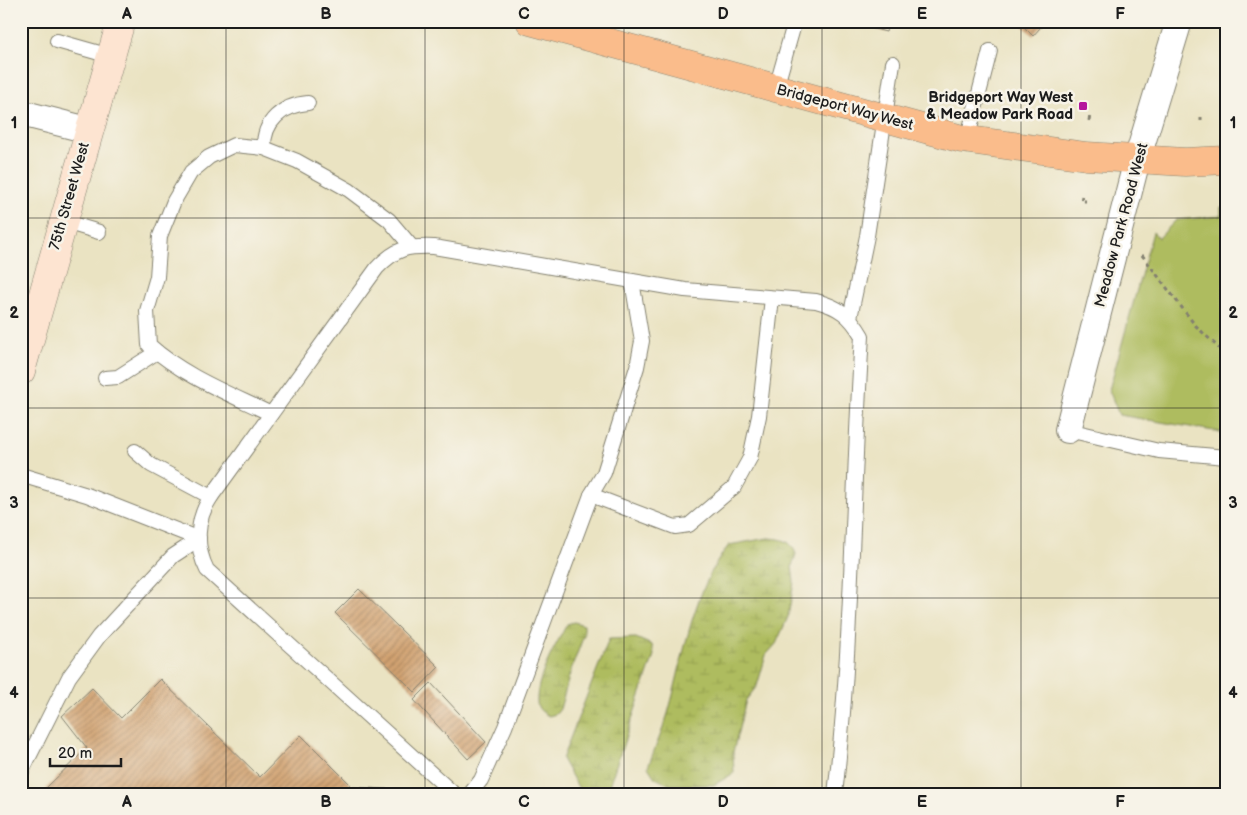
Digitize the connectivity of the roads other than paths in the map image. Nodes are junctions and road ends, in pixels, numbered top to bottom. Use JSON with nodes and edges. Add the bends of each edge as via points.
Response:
{"nodes":[{"id":1,"x":121,"y":21,"type":"edge"},
{"id":2,"x":530,"y":21,"type":"edge"},
{"id":3,"x":1179,"y":21,"type":"edge"},
{"id":4,"x":798,"y":23,"type":"edge"},
{"id":5,"x":584,"y":28,"type":"edge"},
{"id":6,"x":57,"y":41,"type":"dead end"},
{"id":7,"x":990,"y":50,"type":"dead end"},
{"id":8,"x":110,"y":56,"type":"junction"},
{"id":9,"x":893,"y":62,"type":"dead end"},
{"id":10,"x":776,"y":88,"type":"junction"},
{"id":11,"x":308,"y":103,"type":"dead end"},
{"id":12,"x":21,"y":113,"type":"edge"},
{"id":13,"x":884,"y":118,"type":"junction"},
{"id":14,"x":88,"y":130,"type":"junction"},
{"id":15,"x":967,"y":140,"type":"junction"},
{"id":16,"x":264,"y":148,"type":"junction"},
{"id":17,"x":1137,"y":160,"type":"junction"},
{"id":18,"x":1226,"y":160,"type":"edge"},
{"id":19,"x":62,"y":222,"type":"junction"},
{"id":20,"x":99,"y":232,"type":"dead end"},
{"id":21,"x":410,"y":246,"type":"junction"},
{"id":22,"x":632,"y":281,"type":"junction"},
{"id":23,"x":772,"y":298,"type":"junction"},
{"id":24,"x":850,"y":318,"type":"junction"},
{"id":25,"x":157,"y":352,"type":"junction"},
{"id":26,"x":21,"y":371,"type":"edge"},
{"id":27,"x":105,"y":378,"type":"dead end"},
{"id":28,"x":271,"y":414,"type":"junction"},
{"id":29,"x":1068,"y":430,"type":"joint"},
{"id":30,"x":135,"y":451,"type":"dead end"},
{"id":31,"x":1226,"y":457,"type":"edge"},
{"id":32,"x":21,"y":475,"type":"edge"},
{"id":33,"x":591,"y":494,"type":"junction"},
{"id":34,"x":211,"y":497,"type":"junction"},
{"id":35,"x":199,"y":539,"type":"junction"},
{"id":36,"x":21,"y":773,"type":"edge"},
{"id":37,"x":453,"y":793,"type":"edge"},
{"id":38,"x":470,"y":794,"type":"edge"},
{"id":39,"x":836,"y":794,"type":"edge"}],
"edges":[{"from":1,"to":8,"type":"street","name":"75th Street West"},
{"from":2,"to":5,"type":"main road","name":"Bridgeport Way West"},
{"from":3,"to":17,"type":"street","name":"Meadow Park Road West"},
{"from":4,"to":10,"type":"lane"},
{"from":5,"to":10,"type":"main road","name":"Bridgeport Way West"},
{"from":6,"to":8,"type":"lane"},
{"from":7,"to":15,"type":"lane"},
{"from":8,"to":14,"type":"street","name":"75th Street West"},
{"from":9,"to":13,"type":"lane"},
{"from":10,"to":13,"type":"main road","name":"Bridgeport Way West"},
{"from":11,"to":16,"type":"lane","via":[[294,104],[282,110],[264,134]]},
{"from":12,"to":14,"type":"street"},
{"from":13,"to":15,"type":"main road","name":"Bridgeport Way West"},
{"from":13,"to":24,"type":"lane","via":[[867,236]]},
{"from":14,"to":19,"type":"street","name":"75th Street West"},
{"from":15,"to":17,"type":"main road","name":"Bridgeport Way West"},
{"from":16,"to":21,"type":"lane","via":[[297,161],[349,190],[389,220]]},
{"from":16,"to":25,"type":"lane","via":[[234,145],[209,157],[191,172],[174,201],[160,236],[157,277],[147,311],[149,345]]},
{"from":17,"to":18,"type":"main road","name":"Bridgeport Way West"},
{"from":17,"to":29,"type":"street","name":"Meadow Park Road West"},
{"from":19,"to":20,"type":"lane"},
{"from":19,"to":26,"type":"street","name":"75th Street West"},
{"from":21,"to":22,"type":"lane","via":[[434,247]]},
{"from":21,"to":28,"type":"lane","via":[[390,254],[377,268]]},
{"from":22,"to":23,"type":"lane"},
{"from":22,"to":33,"type":"lane","via":[[642,341],[638,367],[604,474]]},
{"from":23,"to":24,"type":"lane","via":[[816,301],[834,306]]},
{"from":23,"to":33,"type":"lane","via":[[759,416],[750,458],[734,488],[689,524],[675,527]]},
{"from":24,"to":39,"type":"lane","via":[[862,336],[854,453],[845,710]]},
{"from":25,"to":27,"type":"lane","via":[[118,377]]},
{"from":25,"to":28,"type":"lane","via":[[199,378]]},
{"from":28,"to":34,"type":"lane"},
{"from":29,"to":31,"type":"lane","via":[[1159,451]]},
{"from":30,"to":34,"type":"lane","via":[[151,465]]},
{"from":32,"to":35,"type":"lane","via":[[88,495]]},
{"from":33,"to":38,"type":"lane","via":[[505,727],[481,780]]},
{"from":34,"to":35,"type":"lane","via":[[200,518]]},
{"from":35,"to":36,"type":"lane","via":[[173,556],[99,636],[69,677]]},
{"from":35,"to":37,"type":"lane","via":[[201,558],[207,570]]}]}
